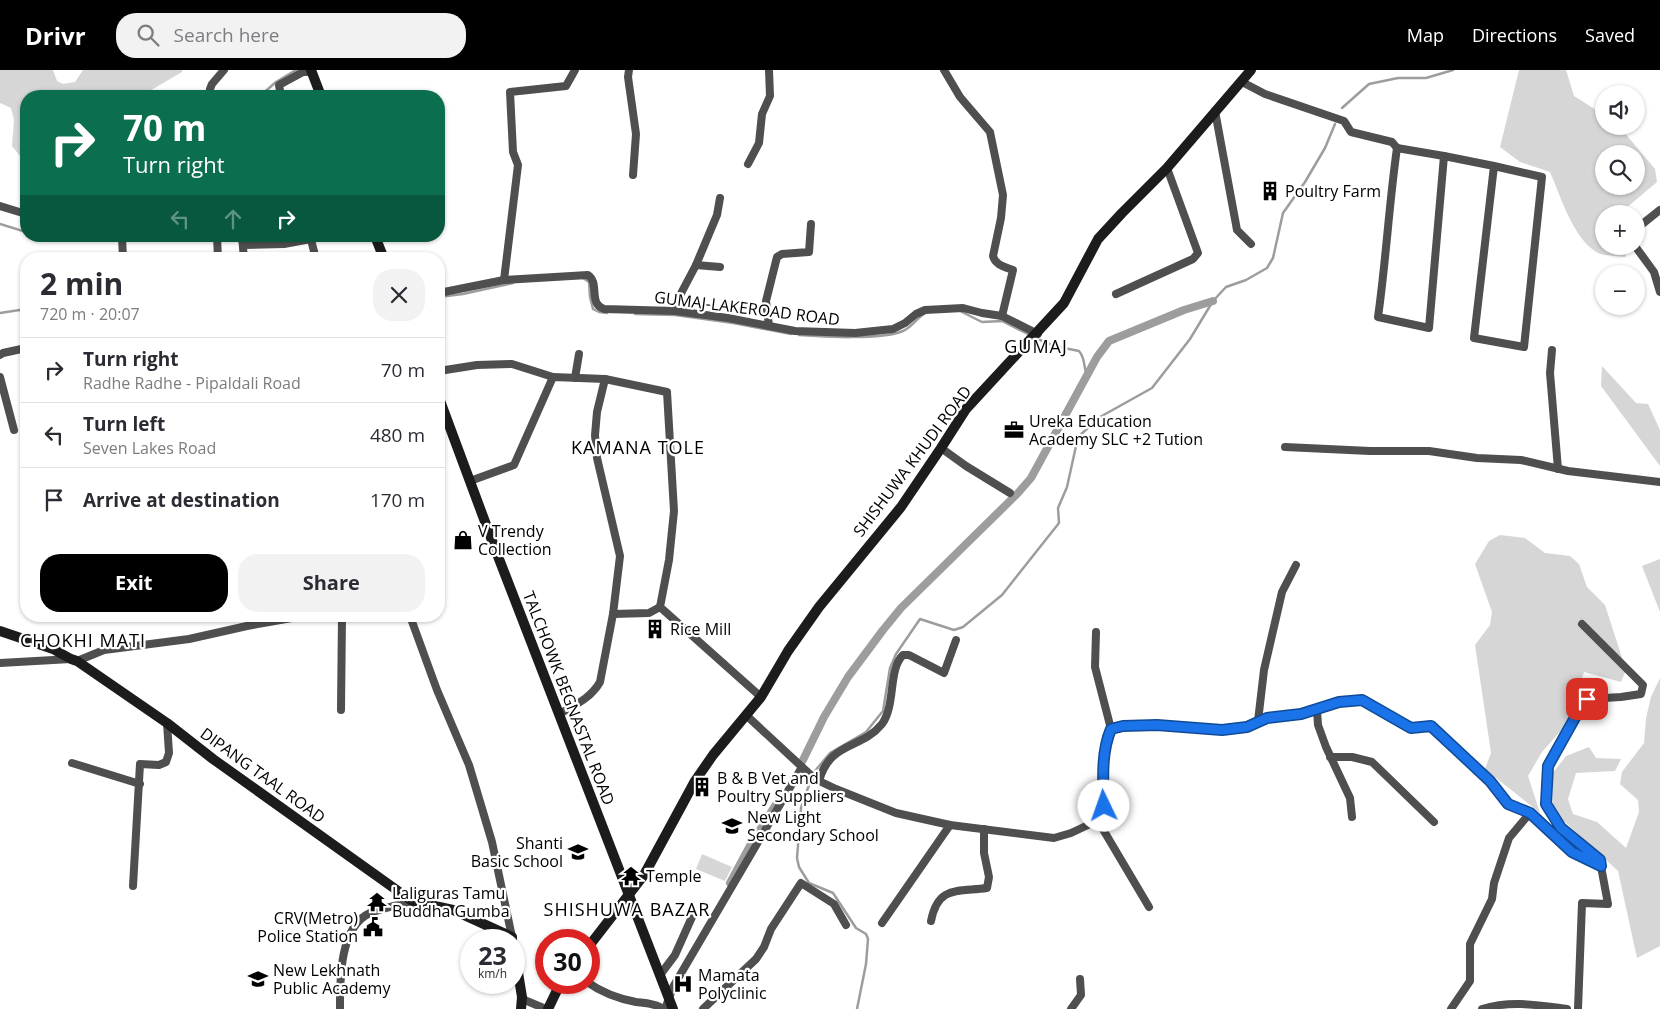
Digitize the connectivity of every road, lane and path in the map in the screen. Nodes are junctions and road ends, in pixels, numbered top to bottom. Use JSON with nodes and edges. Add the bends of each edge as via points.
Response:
{"nodes":[{"id":1,"x":224,"y":70,"type":"edge"},
{"id":2,"x":575,"y":70,"type":"edge"},
{"id":3,"x":629,"y":70,"type":"edge"},
{"id":4,"x":769,"y":70,"type":"edge"},
{"id":5,"x":944,"y":70,"type":"edge"},
{"id":6,"x":1251,"y":70,"type":"edge"},
{"id":7,"x":312,"y":71,"type":"edge"},
{"id":8,"x":1242,"y":82,"type":"junction"},
{"id":9,"x":210,"y":89,"type":"dead end"},
{"id":10,"x":280,"y":90,"type":"edge"},
{"id":11,"x":320,"y":90,"type":"edge"},
{"id":12,"x":1215,"y":111,"type":"junction"},
{"id":13,"x":1397,"y":148,"type":"junction"},
{"id":14,"x":1444,"y":156,"type":"junction"},
{"id":15,"x":748,"y":164,"type":"dead end"},
{"id":16,"x":1494,"y":166,"type":"junction"},
{"id":17,"x":1167,"y":168,"type":"junction"},
{"id":18,"x":633,"y":175,"type":"dead end"},
{"id":19,"x":720,"y":198,"type":"dead end"},
{"id":20,"x":0,"y":206,"type":"edge"},
{"id":21,"x":1660,"y":210,"type":"edge"},
{"id":22,"x":20,"y":212,"type":"edge"},
{"id":23,"x":1645,"y":222,"type":"edge"},
{"id":24,"x":811,"y":224,"type":"dead end"},
{"id":25,"x":263,"y":242,"type":"edge"},
{"id":26,"x":293,"y":242,"type":"edge"},
{"id":27,"x":1251,"y":244,"type":"dead end"},
{"id":28,"x":1642,"y":255,"type":"edge"},
{"id":29,"x":696,"y":265,"type":"junction"},
{"id":30,"x":720,"y":267,"type":"dead end"},
{"id":31,"x":504,"y":280,"type":"junction"},
{"id":32,"x":445,"y":292,"type":"edge"},
{"id":33,"x":1660,"y":292,"type":"edge"},
{"id":34,"x":1116,"y":294,"type":"dead end"},
{"id":35,"x":675,"y":311,"type":"junction"},
{"id":36,"x":1002,"y":316,"type":"junction"},
{"id":37,"x":769,"y":326,"type":"junction"},
{"id":38,"x":1038,"y":334,"type":"junction"},
{"id":39,"x":20,"y":349,"type":"edge"},
{"id":40,"x":1552,"y":350,"type":"dead end"},
{"id":41,"x":580,"y":354,"type":"dead end"},
{"id":42,"x":0,"y":355,"type":"edge"},
{"id":43,"x":445,"y":370,"type":"edge"},
{"id":44,"x":0,"y":377,"type":"edge"},
{"id":45,"x":553,"y":377,"type":"junction"},
{"id":46,"x":575,"y":378,"type":"junction"},
{"id":47,"x":605,"y":379,"type":"junction"},
{"id":48,"x":445,"y":414,"type":"edge"},
{"id":49,"x":14,"y":430,"type":"dead end"},
{"id":50,"x":1285,"y":447,"type":"dead end"},
{"id":51,"x":942,"y":448,"type":"junction"},
{"id":52,"x":1558,"y":469,"type":"junction"},
{"id":53,"x":470,"y":481,"type":"junction"},
{"id":54,"x":1660,"y":482,"type":"edge"},
{"id":55,"x":1010,"y":493,"type":"dead end"},
{"id":56,"x":1296,"y":565,"type":"dead end"},
{"id":57,"x":660,"y":607,"type":"junction"},
{"id":58,"x":613,"y":614,"type":"junction"},
{"id":59,"x":247,"y":622,"type":"edge"},
{"id":60,"x":269,"y":622,"type":"edge"},
{"id":61,"x":342,"y":622,"type":"edge"},
{"id":62,"x":412,"y":622,"type":"edge"},
{"id":63,"x":1582,"y":624,"type":"dead end"},
{"id":64,"x":247,"y":626,"type":"junction"},
{"id":65,"x":0,"y":631,"type":"edge"},
{"id":66,"x":1096,"y":632,"type":"dead end"},
{"id":67,"x":956,"y":640,"type":"dead end"},
{"id":68,"x":74,"y":660,"type":"junction"},
{"id":69,"x":0,"y":663,"type":"edge"},
{"id":70,"x":761,"y":696,"type":"junction"},
{"id":71,"x":341,"y":710,"type":"dead end"},
{"id":72,"x":1317,"y":710,"type":"junction"},
{"id":73,"x":559,"y":714,"type":"junction"},
{"id":74,"x":746,"y":715,"type":"junction"},
{"id":75,"x":1258,"y":721,"type":"junction"},
{"id":76,"x":167,"y":723,"type":"junction"},
{"id":77,"x":1111,"y":729,"type":"junction"},
{"id":78,"x":1330,"y":756,"type":"junction"},
{"id":79,"x":72,"y":763,"type":"dead end"},
{"id":80,"x":802,"y":767,"type":"junction"},
{"id":81,"x":819,"y":781,"type":"junction"},
{"id":82,"x":140,"y":784,"type":"junction"},
{"id":83,"x":1530,"y":813,"type":"junction"},
{"id":84,"x":1352,"y":817,"type":"dead end"},
{"id":85,"x":1095,"y":818,"type":"junction"},
{"id":86,"x":1434,"y":822,"type":"dead end"},
{"id":87,"x":950,"y":825,"type":"junction"},
{"id":88,"x":984,"y":829,"type":"junction"},
{"id":89,"x":1601,"y":866,"type":"junction"},
{"id":90,"x":133,"y":886,"type":"dead end"},
{"id":91,"x":628,"y":895,"type":"junction"},
{"id":92,"x":412,"y":901,"type":"junction"},
{"id":93,"x":1149,"y":907,"type":"dead end"},
{"id":94,"x":692,"y":916,"type":"dead end"},
{"id":95,"x":931,"y":921,"type":"dead end"},
{"id":96,"x":882,"y":923,"type":"dead end"},
{"id":97,"x":846,"y":925,"type":"dead end"},
{"id":98,"x":492,"y":929,"type":"edge"},
{"id":99,"x":510,"y":929,"type":"edge"},
{"id":100,"x":600,"y":932,"type":"edge"},
{"id":101,"x":660,"y":975,"type":"junction"},
{"id":102,"x":1080,"y":979,"type":"dead end"},
{"id":103,"x":600,"y":989,"type":"edge"},
{"id":104,"x":555,"y":994,"type":"edge"},
{"id":105,"x":667,"y":994,"type":"junction"},
{"id":106,"x":521,"y":1004,"type":"edge"},
{"id":107,"x":1499,"y":1006,"type":"edge"},
{"id":108,"x":661,"y":1008,"type":"edge"},
{"id":109,"x":340,"y":1009,"type":"edge"},
{"id":110,"x":547,"y":1009,"type":"edge"},
{"id":111,"x":673,"y":1009,"type":"edge"},
{"id":112,"x":703,"y":1009,"type":"edge"},
{"id":113,"x":1071,"y":1009,"type":"edge"},
{"id":114,"x":1451,"y":1009,"type":"edge"},
{"id":115,"x":1482,"y":1009,"type":"edge"},
{"id":116,"x":1567,"y":1009,"type":"edge"},
{"id":117,"x":1578,"y":1009,"type":"edge"}],
"edges":[{"from":1,"to":9,"type":"street"},
{"from":2,"to":31,"type":"street","via":[[566,86],[510,92],[513,152],[518,165]]},
{"from":3,"to":18,"type":"street","via":[[636,134]]},
{"from":4,"to":15,"type":"street","via":[[770,96],[762,114],[759,143]]},
{"from":5,"to":36,"type":"street","via":[[960,97],[990,132],[1003,195],[993,256],[998,264],[1013,270]]},
{"from":6,"to":8,"type":"main road","name":"SHISHUWA KHUDI ROAD"},
{"from":7,"to":10,"type":"street","via":[[303,72],[279,86]]},
{"from":7,"to":11,"type":"main road"},
{"from":8,"to":12,"type":"main road","name":"SHISHUWA KHUDI ROAD"},
{"from":8,"to":13,"type":"street","via":[[1264,94],[1344,121],[1351,132],[1392,142]]},
{"from":12,"to":17,"type":"main road","name":"SHISHUWA KHUDI ROAD"},
{"from":12,"to":27,"type":"street","via":[[1238,230]]},
{"from":13,"to":14,"type":"street"},
{"from":13,"to":14,"type":"street","via":[[1378,317],[1429,328]]},
{"from":14,"to":16,"type":"street"},
{"from":16,"to":16,"type":"street","via":[[1542,177],[1524,347],[1474,338]]},
{"from":17,"to":34,"type":"street","via":[[1198,253],[1193,259]]},
{"from":17,"to":38,"type":"main road","name":"SHISHUWA KHUDI ROAD","via":[[1098,239],[1064,303]]},
{"from":19,"to":29,"type":"street","via":[[717,215]]},
{"from":20,"to":22,"type":"street"},
{"from":21,"to":23,"type":"street"},
{"from":24,"to":37,"type":"street","via":[[809,252],[776,257],[766,302]]},
{"from":25,"to":26,"type":"street"},
{"from":28,"to":33,"type":"street","via":[[1654,272]]},
{"from":29,"to":30,"type":"street"},
{"from":29,"to":35,"type":"street"},
{"from":31,"to":32,"type":"street","name":"GUMAJ-LAKEROAD ROAD"},
{"from":31,"to":35,"type":"street","name":"GUMAJ-LAKEROAD ROAD","via":[[588,274],[594,281],[596,302],[601,308]]},
{"from":35,"to":37,"type":"street","name":"GUMAJ-LAKEROAD ROAD"},
{"from":36,"to":37,"type":"street","name":"GUMAJ-LAKEROAD ROAD","via":[[963,308],[933,309],[916,314],[893,329],[855,333]]},
{"from":36,"to":38,"type":"street","name":"GUMAJ-LAKEROAD ROAD"},
{"from":38,"to":51,"type":"main road","name":"SHISHUWA KHUDI ROAD","via":[[966,409]]},
{"from":39,"to":42,"type":"street"},
{"from":40,"to":52,"type":"street","via":[[1550,373]]},
{"from":41,"to":46,"type":"street"},
{"from":43,"to":45,"type":"street","via":[[512,364]]},
{"from":44,"to":49,"type":"street"},
{"from":45,"to":46,"type":"street"},
{"from":45,"to":53,"type":"street","via":[[514,465]]},
{"from":46,"to":47,"type":"street"},
{"from":47,"to":57,"type":"street","via":[[667,392],[674,511]]},
{"from":47,"to":58,"type":"street","via":[[595,435],[597,458],[620,556]]},
{"from":48,"to":53,"type":"main road","name":"TALCHOWK BEGNASTAL ROAD"},
{"from":50,"to":52,"type":"street","via":[[1429,451],[1521,460]]},
{"from":51,"to":55,"type":"street"},
{"from":51,"to":70,"type":"main road","name":"SHISHUWA KHUDI ROAD","via":[[900,507],[819,607]]},
{"from":52,"to":54,"type":"street"},
{"from":53,"to":73,"type":"main road","name":"TALCHOWK BEGNASTAL ROAD"},
{"from":56,"to":75,"type":"street","via":[[1282,592],[1264,670]]},
{"from":57,"to":58,"type":"street","via":[[649,613]]},
{"from":57,"to":70,"type":"street"},
{"from":58,"to":73,"type":"street","via":[[596,690]]},
{"from":59,"to":64,"type":"street"},
{"from":60,"to":64,"type":"street"},
{"from":61,"to":71,"type":"street"},
{"from":62,"to":99,"type":"street","via":[[469,765],[492,842]]},
{"from":63,"to":89,"type":"street","via":[[1643,685],[1641,694],[1587,699],[1548,766],[1546,804],[1561,828],[1600,860]]},
{"from":64,"to":68,"type":"street","via":[[189,639],[104,650]]},
{"from":65,"to":68,"type":"main road","name":"DIPANG TAAL ROAD","via":[[53,648]]},
{"from":66,"to":77,"type":"street","via":[[1095,667]]},
{"from":67,"to":81,"type":"street","via":[[944,673],[909,655],[901,657],[890,705],[882,724],[830,759]]},
{"from":68,"to":69,"type":"street"},
{"from":68,"to":76,"type":"main road","name":"DIPANG TAAL ROAD"},
{"from":70,"to":74,"type":"main road","name":"SHISHUWA KHUDI ROAD"},
{"from":72,"to":75,"type":"street"},
{"from":72,"to":78,"type":"street","via":[[1318,724]]},
{"from":72,"to":83,"type":"street","via":[[1339,702],[1362,700],[1411,728],[1431,726],[1490,781],[1508,804]]},
{"from":73,"to":91,"type":"main road","name":"TALCHOWK BEGNASTAL ROAD"},
{"from":74,"to":80,"type":"street"},
{"from":74,"to":91,"type":"main road","name":"SHISHUWA KHUDI ROAD","via":[[694,781],[644,874]]},
{"from":75,"to":77,"type":"street","via":[[1247,727],[1222,730],[1157,725]]},
{"from":76,"to":82,"type":"street","via":[[169,753],[166,762],[140,764]]},
{"from":76,"to":92,"type":"main road","name":"DIPANG TAAL ROAD"},
{"from":77,"to":85,"type":"street","via":[[1105,752],[1104,806]]},
{"from":78,"to":84,"type":"street","via":[[1350,798]]},
{"from":78,"to":86,"type":"street","via":[[1372,762]]},
{"from":79,"to":82,"type":"street"},
{"from":80,"to":81,"type":"street"},
{"from":80,"to":105,"type":"street"},
{"from":81,"to":87,"type":"street","via":[[896,813]]},
{"from":82,"to":90,"type":"street"},
{"from":83,"to":89,"type":"street","via":[[1572,852]]},
{"from":83,"to":114,"type":"street","via":[[1509,838],[1492,899],[1470,944],[1470,981]]},
{"from":85,"to":88,"type":"street","via":[[1088,825],[1054,838]]},
{"from":85,"to":93,"type":"street"},
{"from":87,"to":88,"type":"street"},
{"from":87,"to":96,"type":"street"},
{"from":88,"to":95,"type":"street","via":[[989,877],[987,888],[948,892],[933,908]]},
{"from":89,"to":117,"type":"street","via":[[1608,904],[1582,903]]},
{"from":91,"to":100,"type":"main road","name":"SHISHUWA KHUDI ROAD"},
{"from":91,"to":101,"type":"main road","name":"TALCHOWK BEGNASTAL ROAD"},
{"from":92,"to":98,"type":"main road","name":"DIPANG TAAL ROAD","via":[[453,910]]},
{"from":92,"to":109,"type":"street","via":[[369,914],[356,924],[345,945]]},
{"from":94,"to":101,"type":"street","via":[[675,955]]},
{"from":97,"to":112,"type":"street","via":[[834,904],[801,884],[771,929],[756,959]]},
{"from":101,"to":105,"type":"main road","name":"TALCHOWK BEGNASTAL ROAD"},
{"from":102,"to":113,"type":"street","via":[[1081,995]]},
{"from":103,"to":108,"type":"street"},
{"from":104,"to":110,"type":"main road"},
{"from":105,"to":108,"type":"street"},
{"from":105,"to":111,"type":"main road","name":"TALCHOWK BEGNASTAL ROAD"},
{"from":106,"to":110,"type":"street"},
{"from":107,"to":115,"type":"street"},
{"from":107,"to":116,"type":"street","via":[[1526,1004]]}]}
